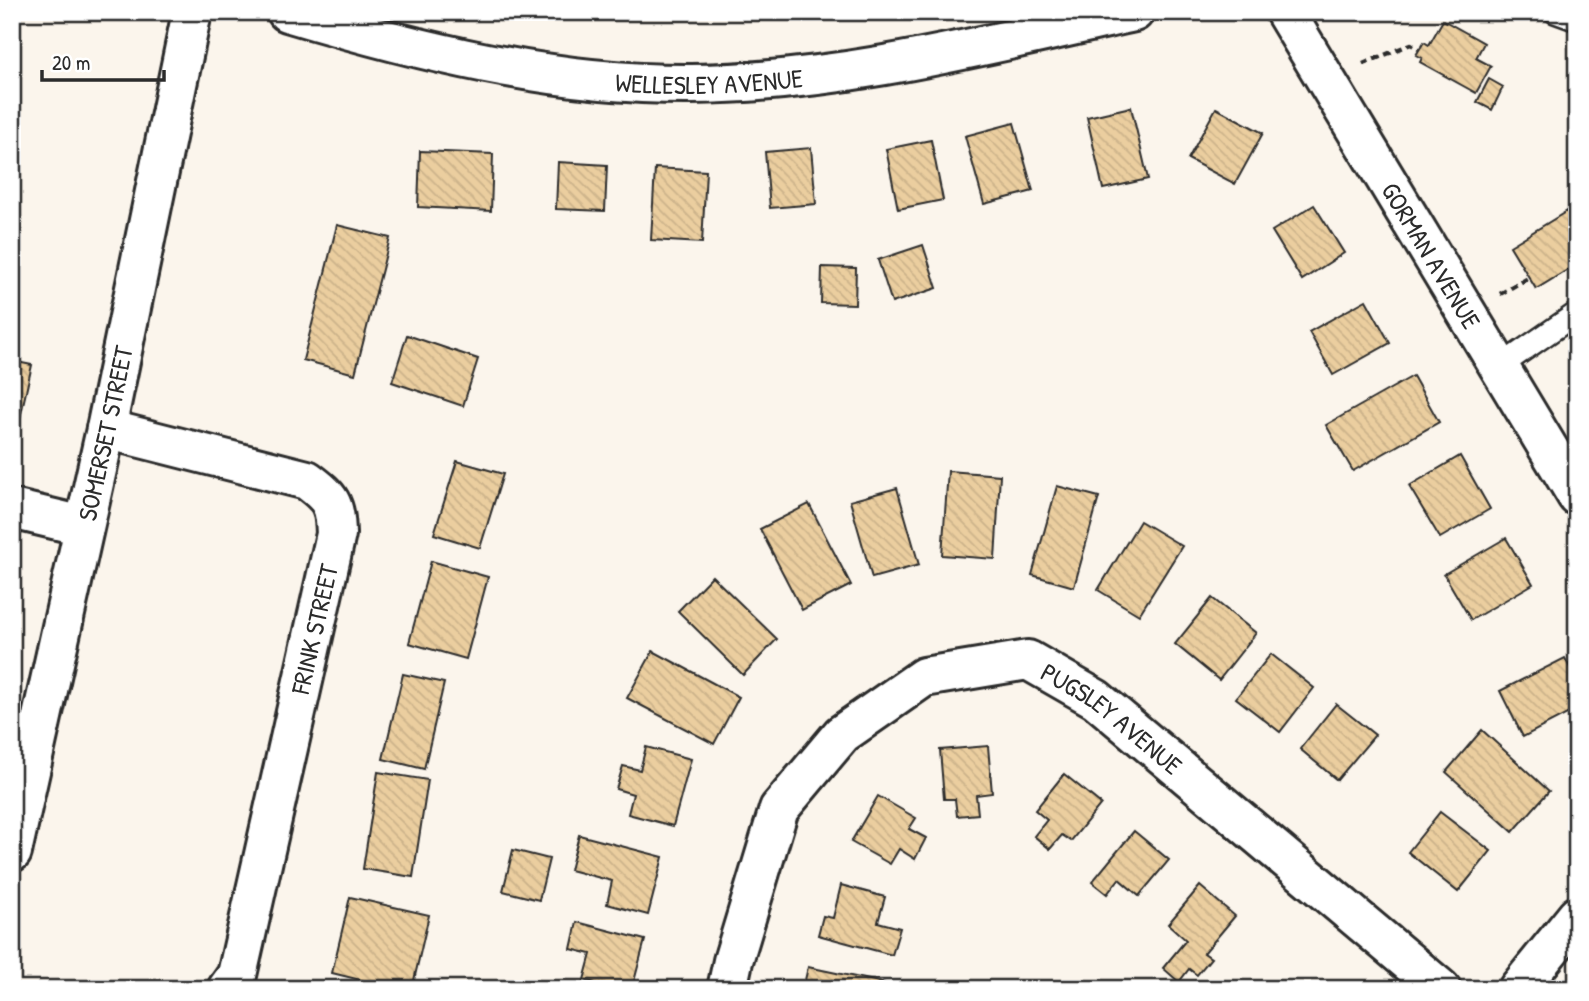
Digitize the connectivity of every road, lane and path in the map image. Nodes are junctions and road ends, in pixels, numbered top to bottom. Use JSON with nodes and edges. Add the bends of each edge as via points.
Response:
{"nodes":[{"id":1,"x":192,"y":12,"type":"edge"},
{"id":2,"x":287,"y":12,"type":"edge"},
{"id":3,"x":1134,"y":12,"type":"edge"},
{"id":4,"x":1285,"y":12,"type":"edge"},
{"id":5,"x":1555,"y":12,"type":"edge"},
{"id":6,"x":1577,"y":20,"type":"edge"},
{"id":7,"x":1419,"y":49,"type":"dead end"},
{"id":8,"x":1326,"y":80,"type":"junction"},
{"id":9,"x":1577,"y":313,"type":"edge"},
{"id":10,"x":1499,"y":367,"type":"junction"},
{"id":11,"x":106,"y":429,"type":"junction"},
{"id":12,"x":1577,"y":496,"type":"edge"},
{"id":13,"x":12,"y":509,"type":"edge"},
{"id":14,"x":83,"y":526,"type":"junction"},
{"id":15,"x":12,"y":852,"type":"edge"},
{"id":16,"x":1577,"y":916,"type":"edge"},
{"id":17,"x":227,"y":989,"type":"edge"},
{"id":18,"x":727,"y":989,"type":"edge"},
{"id":19,"x":1441,"y":989,"type":"edge"},
{"id":20,"x":1518,"y":989,"type":"edge"}],
"edges":[{"from":1,"to":11,"type":"street","name":"SOMERSET STREET"},
{"from":2,"to":3,"type":"street","name":"WELLESLEY AVENUE","via":[[491,64],[613,82],[692,84],[914,60]]},
{"from":4,"to":8,"type":"street","name":"GORMAN AVENUE"},
{"from":5,"to":6,"type":"lane"},
{"from":7,"to":8,"type":"path","via":[[1411,44]]},
{"from":8,"to":10,"type":"street","name":"GORMAN AVENUE"},
{"from":9,"to":10,"type":"lane"},
{"from":10,"to":12,"type":"street","name":"GORMAN AVENUE"},
{"from":11,"to":14,"type":"street","name":"SOMERSET STREET"},
{"from":11,"to":17,"type":"street","name":"FRINK STREET","via":[[307,480],[325,494],[335,511],[336,534],[237,975]]},
{"from":13,"to":14,"type":"street"},
{"from":14,"to":15,"type":"street","name":"SOMERSET STREET"},
{"from":16,"to":20,"type":"street"},
{"from":18,"to":19,"type":"street","name":"PUGSLEY AVENUE","via":[[779,810],[842,734],[924,677],[1028,660],[1096,699]]}]}
